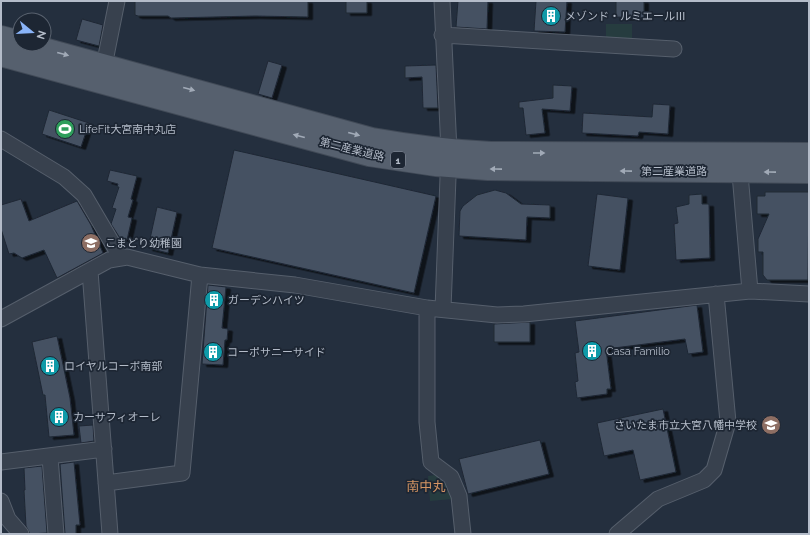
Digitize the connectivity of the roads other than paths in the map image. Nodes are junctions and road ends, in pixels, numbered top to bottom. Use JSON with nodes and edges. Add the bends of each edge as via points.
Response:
{"nodes":[{"id":1,"x":117,"y":1,"type":"edge"},
{"id":2,"x":442,"y":1,"type":"edge"},
{"id":3,"x":442,"y":35,"type":"junction"},
{"id":4,"x":1,"y":37,"type":"edge"},
{"id":5,"x":12,"y":40,"type":"edge"},
{"id":6,"x":674,"y":49,"type":"dead end"},
{"id":7,"x":46,"y":52,"type":"edge"},
{"id":8,"x":1,"y":55,"type":"edge"},
{"id":9,"x":103,"y":75,"type":"junction"},
{"id":10,"x":1,"y":138,"type":"edge"},
{"id":11,"x":809,"y":154,"type":"edge"},
{"id":12,"x":449,"y":159,"type":"junction"},
{"id":13,"x":739,"y":163,"type":"junction"},
{"id":14,"x":809,"y":172,"type":"edge"},
{"id":15,"x":121,"y":258,"type":"junction"},
{"id":16,"x":90,"y":271,"type":"junction"},
{"id":17,"x":200,"y":275,"type":"junction"},
{"id":18,"x":750,"y":291,"type":"junction"},
{"id":19,"x":716,"y":294,"type":"junction"},
{"id":20,"x":809,"y":294,"type":"edge"},
{"id":21,"x":428,"y":308,"type":"junction"},
{"id":22,"x":443,"y":309,"type":"junction"},
{"id":23,"x":1,"y":319,"type":"edge"},
{"id":24,"x":104,"y":449,"type":"junction"},
{"id":25,"x":50,"y":457,"type":"junction"},
{"id":26,"x":1,"y":462,"type":"edge"},
{"id":27,"x":106,"y":483,"type":"junction"},
{"id":28,"x":1,"y":501,"type":"edge"},
{"id":29,"x":21,"y":534,"type":"edge"},
{"id":30,"x":56,"y":534,"type":"edge"},
{"id":31,"x":110,"y":534,"type":"edge"},
{"id":32,"x":463,"y":534,"type":"edge"},
{"id":33,"x":617,"y":534,"type":"edge"}],
"edges":[{"from":1,"to":9,"type":"street"},
{"from":2,"to":3,"type":"street"},
{"from":3,"to":6,"type":"street"},
{"from":3,"to":12,"type":"street"},
{"from":4,"to":5,"type":"main road"},
{"from":7,"to":9,"type":"main road","name":"第二産業道路","number":"1","one_way":true},
{"from":8,"to":9,"type":"main road","name":"第二産業道路","number":"1"},
{"from":9,"to":12,"type":"main road","name":"第二産業道路","number":"1","via":[[369,155]]},
{"from":10,"to":15,"type":"street","via":[[64,177],[84,195]]},
{"from":11,"to":13,"type":"main road","name":"第二産業道路","number":"1"},
{"from":12,"to":13,"type":"main road","name":"第二産業道路","number":"1","via":[[488,169]]},
{"from":12,"to":22,"type":"street"},
{"from":14,"to":13,"type":"main road","name":"第二産業道路","number":"1","one_way":true},
{"from":13,"to":18,"type":"street"},
{"from":15,"to":16,"type":"street","via":[[109,260]]},
{"from":15,"to":17,"type":"street"},
{"from":16,"to":23,"type":"street"},
{"from":16,"to":24,"type":"street"},
{"from":17,"to":21,"type":"street","via":[[295,285]]},
{"from":17,"to":27,"type":"street","via":[[182,473]]},
{"from":18,"to":19,"type":"street"},
{"from":18,"to":20,"type":"street"},
{"from":19,"to":22,"type":"street","via":[[524,314],[497,315]]},
{"from":19,"to":33,"type":"street","via":[[728,422],[714,470],[704,480],[658,499]]},
{"from":21,"to":22,"type":"street"},
{"from":21,"to":32,"type":"street","via":[[426,422],[431,462],[451,477],[459,496]]},
{"from":24,"to":25,"type":"street"},
{"from":24,"to":27,"type":"street"},
{"from":25,"to":26,"type":"street"},
{"from":25,"to":30,"type":"street"},
{"from":27,"to":31,"type":"street"},
{"from":28,"to":29,"type":"street","via":[[8,519]]}]}
